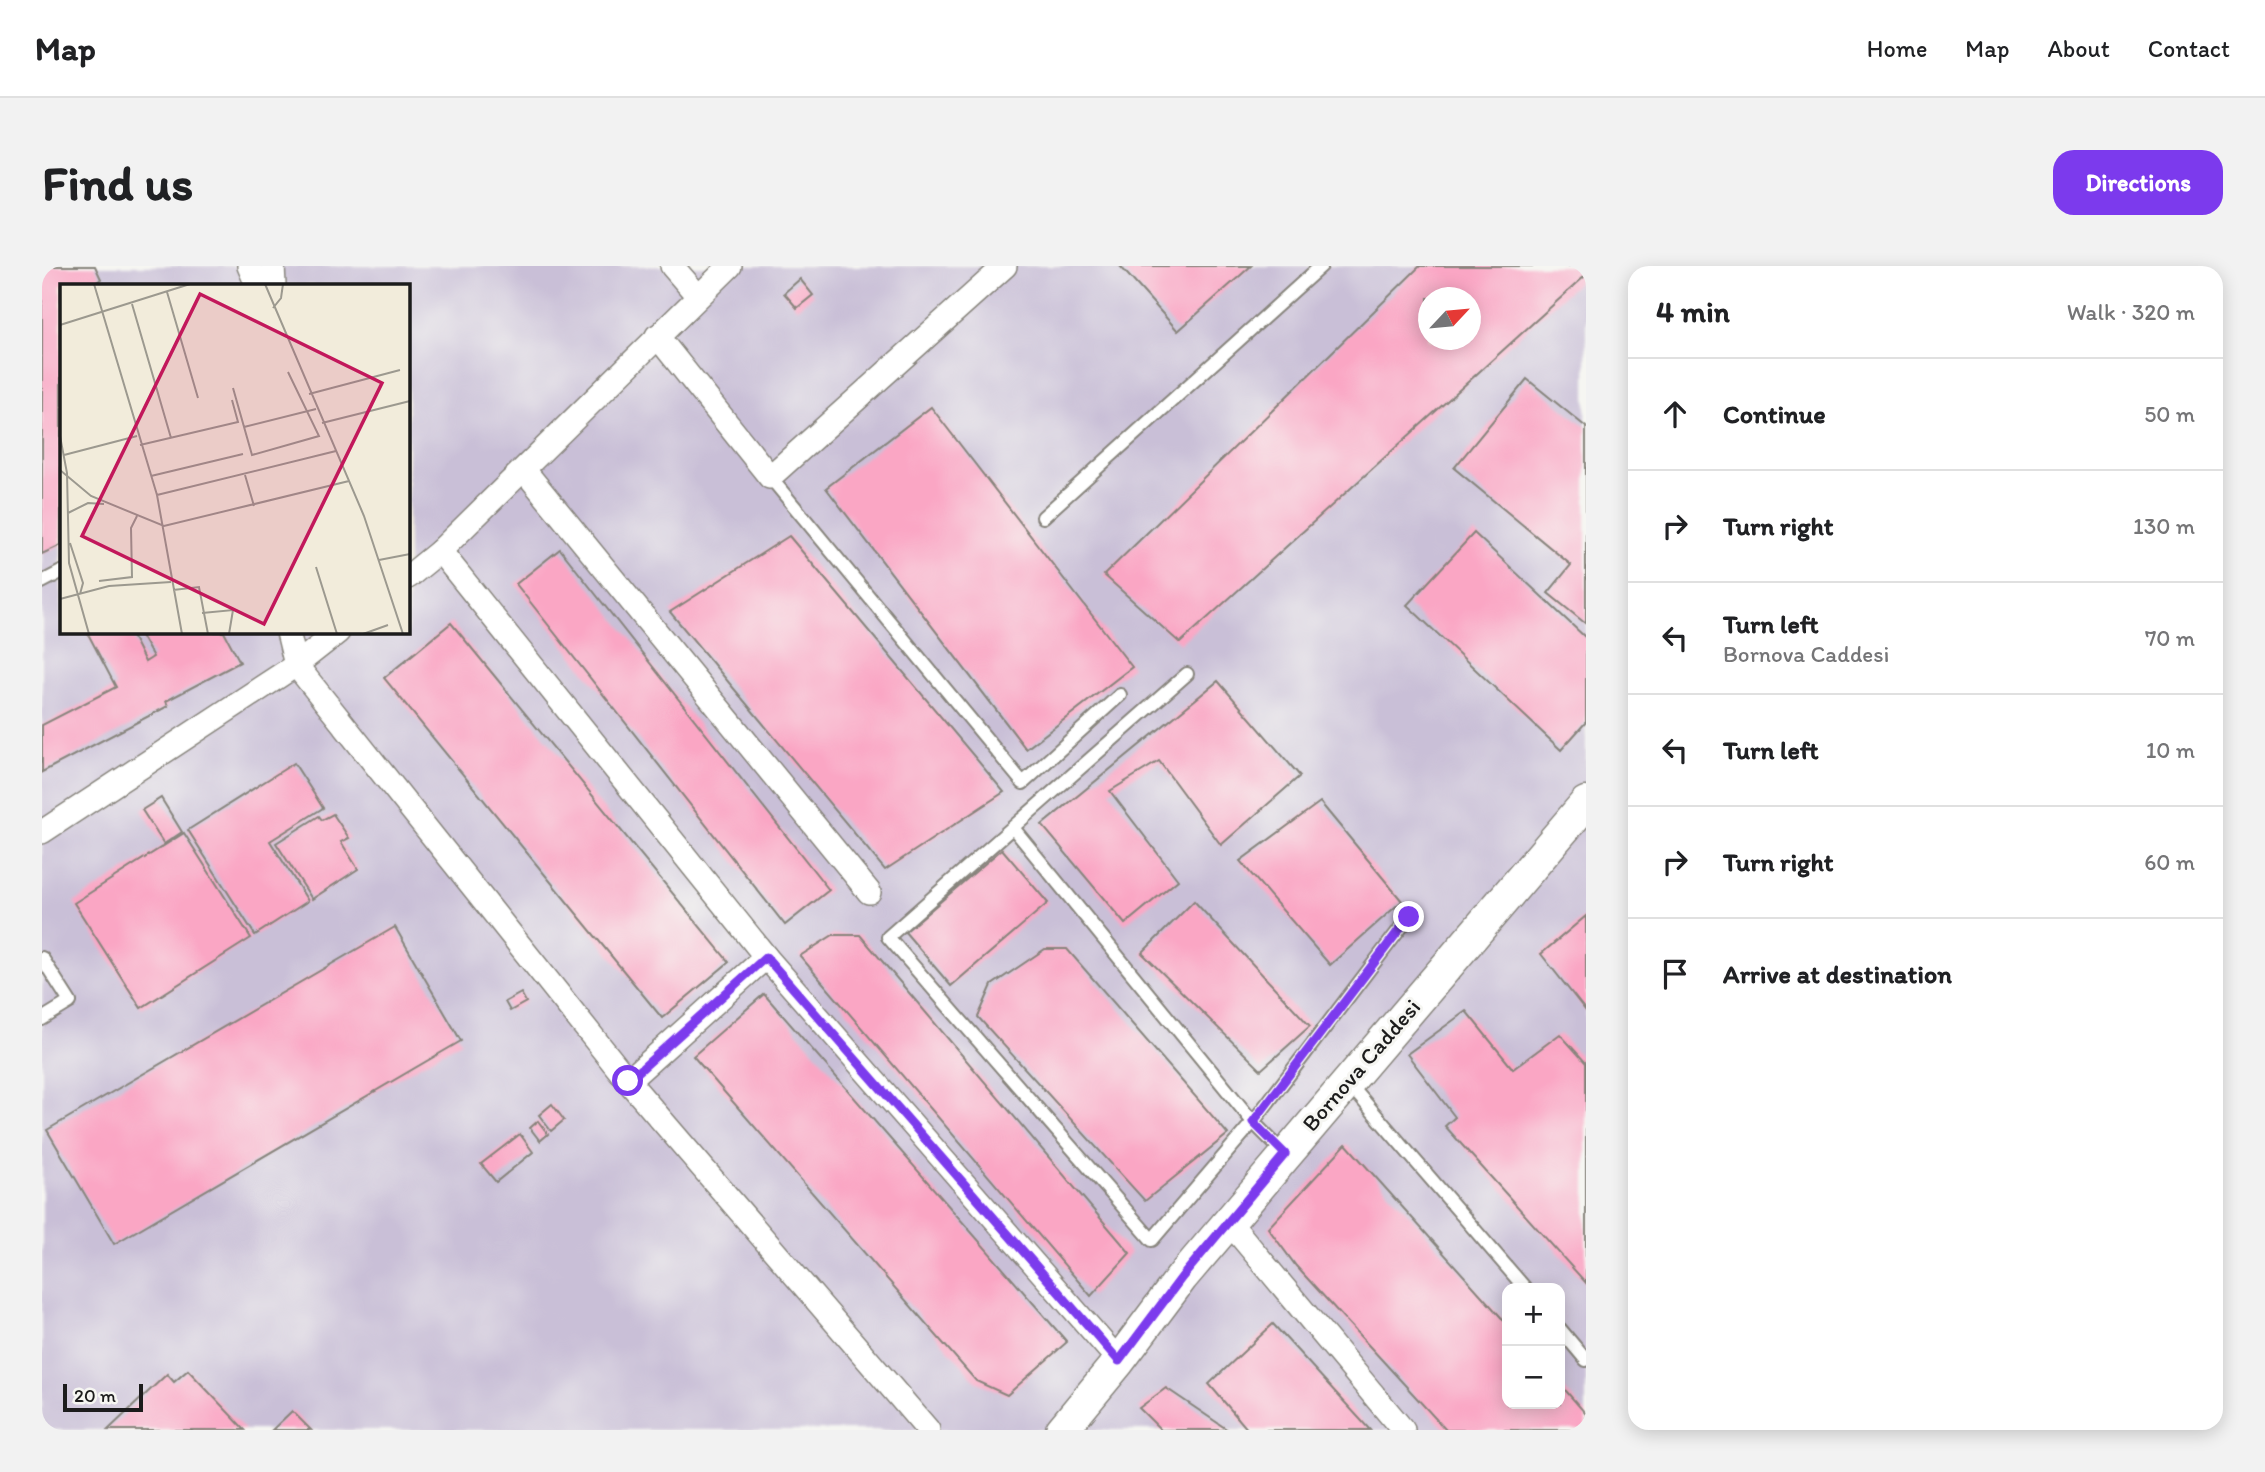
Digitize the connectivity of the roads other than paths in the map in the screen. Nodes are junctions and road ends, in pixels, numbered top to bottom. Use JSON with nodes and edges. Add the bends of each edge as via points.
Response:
{"nodes":[{"id":1,"x":249,"y":266,"type":"edge"},
{"id":2,"x":273,"y":266,"type":"edge"},
{"id":3,"x":671,"y":266,"type":"edge"},
{"id":4,"x":730,"y":266,"type":"edge"},
{"id":5,"x":1005,"y":266,"type":"edge"},
{"id":6,"x":1321,"y":266,"type":"edge"},
{"id":7,"x":257,"y":284,"type":"edge"},
{"id":8,"x":274,"y":284,"type":"edge"},
{"id":9,"x":697,"y":295,"type":"junction"},
{"id":10,"x":657,"y":335,"type":"junction"},
{"id":11,"x":524,"y":470,"type":"junction"},
{"id":12,"x":770,"y":477,"type":"junction"},
{"id":13,"x":1043,"y":517,"type":"dead end"},
{"id":14,"x":440,"y":551,"type":"junction"},
{"id":15,"x":60,"y":573,"type":"edge"},
{"id":16,"x":410,"y":575,"type":"edge"},
{"id":17,"x":42,"y":582,"type":"edge"},
{"id":18,"x":288,"y":634,"type":"edge"},
{"id":19,"x":335,"y":634,"type":"edge"},
{"id":20,"x":296,"y":665,"type":"junction"},
{"id":21,"x":1188,"y":674,"type":"dead end"},
{"id":22,"x":1120,"y":695,"type":"dead end"},
{"id":23,"x":1586,"y":803,"type":"edge"},
{"id":24,"x":1014,"y":829,"type":"junction"},
{"id":25,"x":42,"y":832,"type":"edge"},
{"id":26,"x":869,"y":892,"type":"dead end"},
{"id":27,"x":1409,"y":917,"type":"dead end"},
{"id":28,"x":766,"y":957,"type":"junction"},
{"id":29,"x":42,"y":958,"type":"edge"},
{"id":30,"x":42,"y":1019,"type":"edge"},
{"id":31,"x":628,"y":1081,"type":"junction"},
{"id":32,"x":1347,"y":1082,"type":"junction"},
{"id":33,"x":1253,"y":1122,"type":"junction"},
{"id":34,"x":1285,"y":1154,"type":"junction"},
{"id":35,"x":1229,"y":1222,"type":"junction"},
{"id":36,"x":1521,"y":1283,"type":"edge"},
{"id":37,"x":1565,"y":1335,"type":"edge"},
{"id":38,"x":1586,"y":1360,"type":"edge"},
{"id":39,"x":1119,"y":1361,"type":"junction"},
{"id":40,"x":928,"y":1430,"type":"edge"},
{"id":41,"x":1062,"y":1430,"type":"edge"},
{"id":42,"x":1403,"y":1430,"type":"edge"}],
"edges":[{"from":1,"to":7,"type":"street"},
{"from":2,"to":8,"type":"street"},
{"from":3,"to":9,"type":"street"},
{"from":4,"to":9,"type":"street"},
{"from":5,"to":12,"type":"street"},
{"from":6,"to":13,"type":"lane"},
{"from":9,"to":10,"type":"street"},
{"from":10,"to":11,"type":"street"},
{"from":10,"to":12,"type":"street"},
{"from":11,"to":14,"type":"street"},
{"from":11,"to":26,"type":"street"},
{"from":12,"to":22,"type":"lane","via":[[1023,783]]},
{"from":14,"to":16,"type":"street"},
{"from":14,"to":28,"type":"street"},
{"from":15,"to":17,"type":"lane"},
{"from":18,"to":20,"type":"street"},
{"from":19,"to":20,"type":"street"},
{"from":20,"to":25,"type":"street"},
{"from":20,"to":31,"type":"street"},
{"from":21,"to":24,"type":"lane"},
{"from":23,"to":32,"type":"main road","name":"Bornova Caddesi"},
{"from":24,"to":33,"type":"lane"},
{"from":24,"to":33,"type":"lane","via":[[888,937],[1152,1240]]},
{"from":27,"to":33,"type":"lane"},
{"from":28,"to":31,"type":"street"},
{"from":28,"to":39,"type":"street"},
{"from":29,"to":30,"type":"lane","via":[[70,1002]]},
{"from":31,"to":40,"type":"street"},
{"from":32,"to":34,"type":"main road","name":"Bornova Caddesi"},
{"from":32,"to":36,"type":"lane"},
{"from":33,"to":34,"type":"lane"},
{"from":34,"to":35,"type":"main road","name":"Bornova Caddesi"},
{"from":35,"to":39,"type":"main road","name":"Bornova Caddesi"},
{"from":35,"to":42,"type":"street"},
{"from":37,"to":38,"type":"lane"},
{"from":39,"to":41,"type":"main road","name":"Bornova Caddesi"}]}
